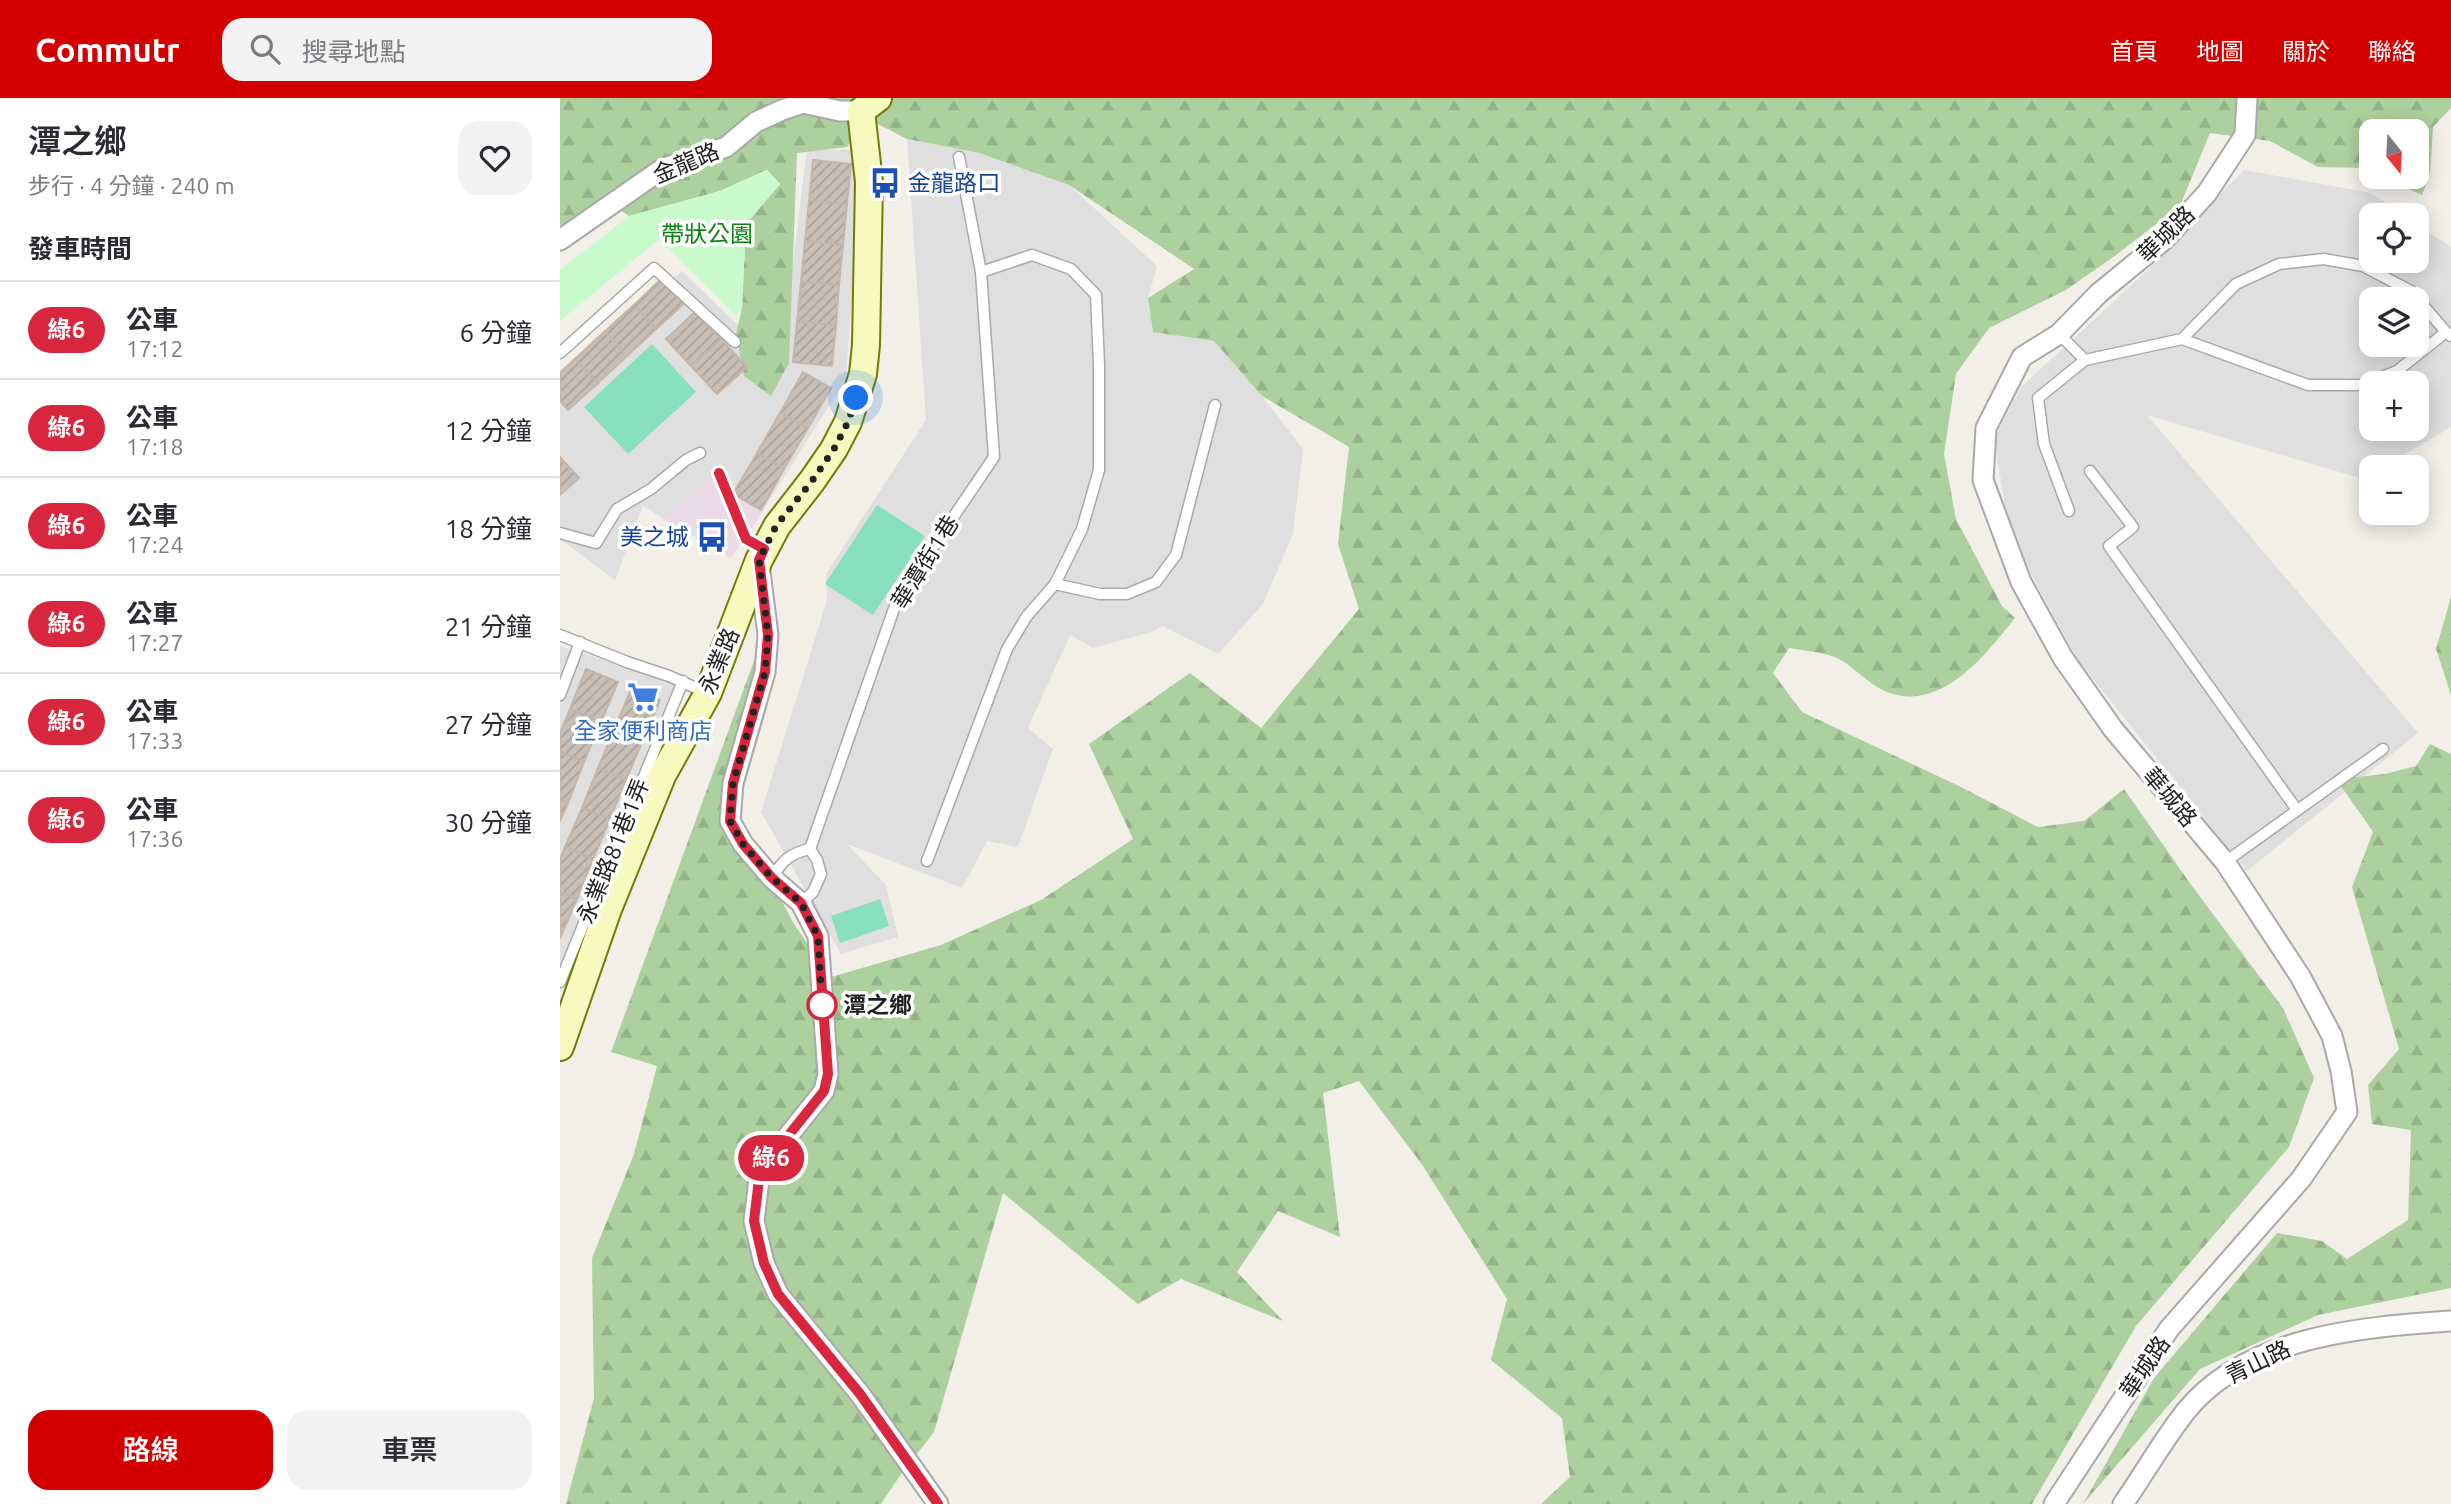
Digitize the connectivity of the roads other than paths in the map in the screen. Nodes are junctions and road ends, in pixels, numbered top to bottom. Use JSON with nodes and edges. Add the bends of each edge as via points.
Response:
{"nodes":[{"id":1,"x":2247,"y":98,"type":"edge"},
{"id":2,"x":870,"y":105,"type":"edge"},
{"id":3,"x":959,"y":157,"type":"dead end"},
{"id":4,"x":560,"y":240,"type":"edge"},
{"id":5,"x":981,"y":272,"type":"junction"},
{"id":6,"x":2059,"y":334,"type":"junction"},
{"id":7,"x":2449,"y":334,"type":"edge"},
{"id":8,"x":2182,"y":339,"type":"junction"},
{"id":9,"x":736,"y":342,"type":"dead end"},
{"id":10,"x":560,"y":353,"type":"edge"},
{"id":11,"x":2085,"y":360,"type":"junction"},
{"id":12,"x":1215,"y":405,"type":"dead end"},
{"id":13,"x":700,"y":453,"type":"dead end"},
{"id":14,"x":2090,"y":471,"type":"dead end"},
{"id":15,"x":719,"y":473,"type":"dead end"},
{"id":16,"x":2069,"y":511,"type":"dead end"},
{"id":17,"x":560,"y":533,"type":"edge"},
{"id":18,"x":761,"y":554,"type":"junction"},
{"id":19,"x":1055,"y":584,"type":"junction"},
{"id":20,"x":560,"y":635,"type":"edge"},
{"id":21,"x":580,"y":642,"type":"junction"},
{"id":22,"x":682,"y":681,"type":"junction"},
{"id":23,"x":708,"y":693,"type":"junction"},
{"id":24,"x":560,"y":695,"type":"edge"},
{"id":25,"x":2383,"y":749,"type":"dead end"},
{"id":26,"x":2297,"y":810,"type":"junction"},
{"id":27,"x":810,"y":849,"type":"junction"},
{"id":28,"x":927,"y":861,"type":"dead end"},
{"id":29,"x":2225,"y":862,"type":"junction"},
{"id":30,"x":772,"y":878,"type":"junction"},
{"id":31,"x":801,"y":903,"type":"junction"},
{"id":32,"x":560,"y":982,"type":"edge"},
{"id":33,"x":560,"y":1047,"type":"edge"},
{"id":34,"x":2451,"y":1321,"type":"edge"},
{"id":35,"x":937,"y":1504,"type":"edge"},
{"id":36,"x":2054,"y":1504,"type":"edge"},
{"id":37,"x":2123,"y":1504,"type":"edge"}],
"edges":[{"from":1,"to":6,"type":"street","name":"華城路","via":[[2245,135],[2207,193],[2165,239],[2099,293]]},
{"from":2,"to":4,"type":"street","name":"金龍路","via":[[840,111],[803,103],[782,110],[756,122],[726,147],[662,169]]},
{"from":2,"to":18,"type":"street","name":"永業路","via":[[863,373],[834,449],[776,526]]},
{"from":3,"to":5,"type":"lane","name":"華潭街1巷"},
{"from":5,"to":19,"type":"lane","via":[[1032,255],[1071,269],[1096,295],[1099,470],[1082,529]]},
{"from":5,"to":27,"type":"lane","name":"華潭街1巷","via":[[994,457],[897,600]]},
{"from":6,"to":11,"type":"lane"},
{"from":6,"to":29,"type":"street","name":"華城路","via":[[2022,357],[2012,375],[1986,428],[1983,480],[2021,582],[2063,658],[2113,729]]},
{"from":7,"to":8,"type":"lane","via":[[2397,371],[2362,386],[2308,385]]},
{"from":7,"to":8,"type":"lane","via":[[2411,291],[2363,266],[2324,259],[2279,264],[2236,284]]},
{"from":8,"to":11,"type":"lane"},
{"from":9,"to":10,"type":"lane","via":[[654,268]]},
{"from":11,"to":16,"type":"lane","via":[[2038,398],[2044,444]]},
{"from":12,"to":19,"type":"lane","via":[[1176,555],[1156,582],[1128,594],[1100,594]]},
{"from":13,"to":17,"type":"lane","via":[[617,509],[596,543]]},
{"from":14,"to":26,"type":"lane","via":[[2133,527],[2109,546]]},
{"from":15,"to":18,"type":"lane","via":[[746,539]]},
{"from":18,"to":23,"type":"street","name":"永業路"},
{"from":18,"to":30,"type":"street","via":[[768,635],[765,672],[733,783],[730,821]]},
{"from":19,"to":28,"type":"lane","via":[[1027,616],[1007,649]]},
{"from":20,"to":21,"type":"lane"},
{"from":21,"to":22,"type":"lane"},
{"from":21,"to":24,"type":"lane"},
{"from":22,"to":23,"type":"lane"},
{"from":22,"to":32,"type":"lane","name":"永業路81巷1弄"},
{"from":23,"to":33,"type":"street","name":"永業路","via":[[662,776],[608,909]]},
{"from":25,"to":26,"type":"lane"},
{"from":26,"to":29,"type":"lane"},
{"from":27,"to":30,"type":"lane","via":[[794,852]]},
{"from":27,"to":31,"type":"lane","via":[[821,874],[813,892]]},
{"from":29,"to":36,"type":"street","name":"華城路","via":[[2300,976],[2332,1036],[2347,1112],[2301,1180],[2169,1329]]},
{"from":30,"to":31,"type":"street"},
{"from":31,"to":35,"type":"street","via":[[818,936],[828,1074],[824,1091],[760,1171],[754,1221],[764,1263],[778,1294],[860,1394]]},
{"from":34,"to":37,"type":"street","name":"青山路","via":[[2390,1325],[2303,1340],[2229,1371],[2187,1410]]}]}
